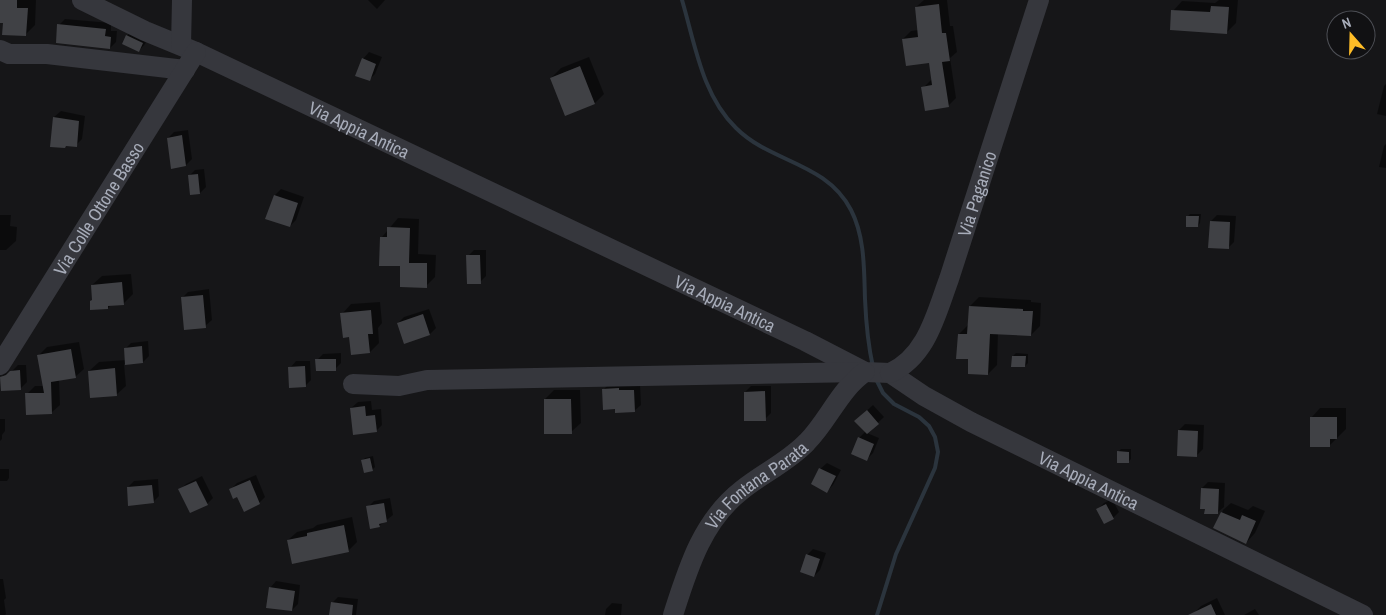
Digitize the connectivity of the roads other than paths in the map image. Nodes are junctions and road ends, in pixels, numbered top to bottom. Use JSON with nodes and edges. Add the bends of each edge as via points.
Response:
{"nodes":[{"id":1,"x":82,"y":0,"type":"edge"},
{"id":2,"x":182,"y":0,"type":"edge"},
{"id":3,"x":1039,"y":0,"type":"edge"},
{"id":4,"x":189,"y":48,"type":"junction"},
{"id":5,"x":0,"y":50,"type":"edge"},
{"id":6,"x":185,"y":70,"type":"junction"},
{"id":7,"x":824,"y":350,"type":"junction"},
{"id":8,"x":0,"y":365,"type":"edge"},
{"id":9,"x":819,"y":372,"type":"junction"},
{"id":10,"x":865,"y":372,"type":"junction"},
{"id":11,"x":890,"y":373,"type":"junction"},
{"id":12,"x":353,"y":384,"type":"dead end"},
{"id":13,"x":673,"y":615,"type":"edge"},
{"id":14,"x":1363,"y":615,"type":"edge"}],
"edges":[{"from":1,"to":4,"type":"street","name":"Via Appia Antica"},
{"from":2,"to":4,"type":"street"},
{"from":3,"to":11,"type":"street","name":"Via Paganico","via":[[935,317],[918,352],[906,365]]},
{"from":4,"to":6,"type":"street","name":"Via Colle Ottone Basso"},
{"from":4,"to":7,"type":"street","name":"Via Appia Antica"},
{"from":5,"to":6,"type":"street","via":[[10,54],[47,54]]},
{"from":6,"to":8,"type":"street","name":"Via Colle Ottone Basso"},
{"from":7,"to":9,"type":"street"},
{"from":7,"to":10,"type":"street","name":"Via Appia Antica"},
{"from":9,"to":10,"type":"street"},
{"from":9,"to":12,"type":"street","via":[[427,380],[399,386]]},
{"from":10,"to":11,"type":"street","name":"Via Appia Antica"},
{"from":10,"to":13,"type":"street","name":"Via Fontana Parata","via":[[806,442],[741,490],[715,516],[695,552]]},
{"from":11,"to":14,"type":"street","name":"Via Appia Antica","via":[[971,422]]}]}
